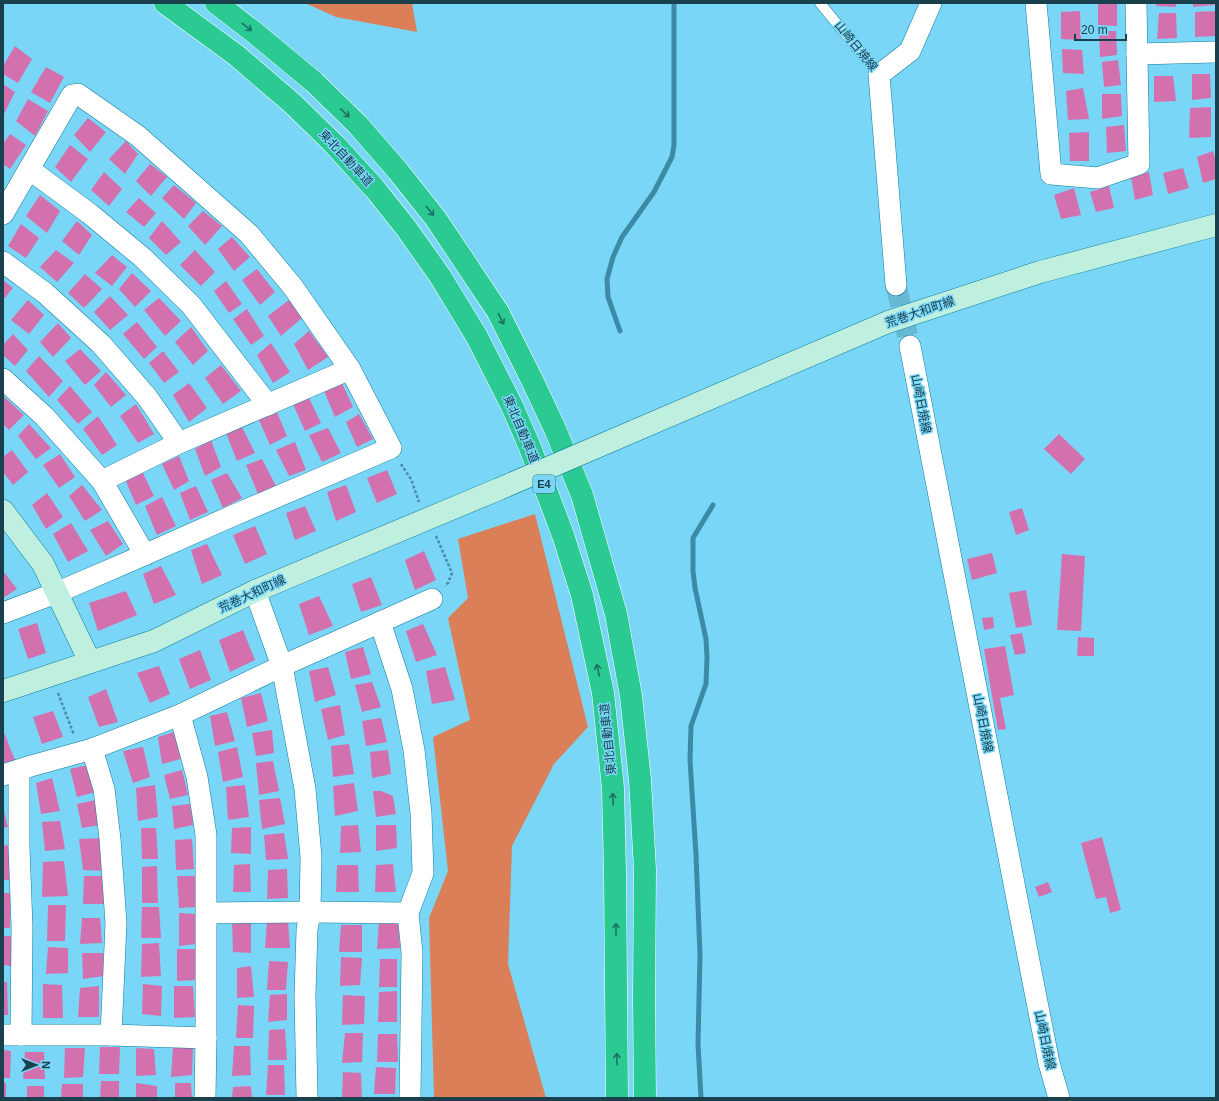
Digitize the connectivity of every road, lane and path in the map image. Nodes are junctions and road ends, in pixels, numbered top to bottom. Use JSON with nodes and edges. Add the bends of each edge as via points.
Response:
{"nodes":[{"id":1,"x":165,"y":3,"type":"edge"},
{"id":2,"x":216,"y":3,"type":"edge"},
{"id":3,"x":820,"y":3,"type":"edge"},
{"id":4,"x":931,"y":3,"type":"edge"},
{"id":5,"x":1036,"y":3,"type":"edge"},
{"id":6,"x":1136,"y":3,"type":"edge"},
{"id":7,"x":1216,"y":52,"type":"edge"},
{"id":8,"x":1137,"y":54,"type":"junction"},
{"id":9,"x":879,"y":75,"type":"junction"},
{"id":10,"x":29,"y":169,"type":"junction"},
{"id":11,"x":3,"y":214,"type":"edge"},
{"id":12,"x":1216,"y":225,"type":"edge"},
{"id":13,"x":3,"y":262,"type":"edge"},
{"id":14,"x":896,"y":285,"type":"tunnel mouth"},
{"id":15,"x":910,"y":346,"type":"tunnel mouth"},
{"id":16,"x":350,"y":369,"type":"junction"},
{"id":17,"x":3,"y":379,"type":"edge"},
{"id":18,"x":268,"y":405,"type":"junction"},
{"id":19,"x":179,"y":443,"type":"junction"},
{"id":20,"x":411,"y":479,"type":"dead end"},
{"id":21,"x":102,"y":481,"type":"junction"},
{"id":22,"x":420,"y":503,"type":"dead end"},
{"id":23,"x":3,"y":511,"type":"edge"},
{"id":24,"x":435,"y":535,"type":"dead end"},
{"id":25,"x":145,"y":555,"type":"junction"},
{"id":26,"x":452,"y":572,"type":"dead end"},
{"id":27,"x":255,"y":591,"type":"junction"},
{"id":28,"x":56,"y":592,"type":"junction"},
{"id":29,"x":432,"y":599,"type":"dead end"},
{"id":30,"x":3,"y":613,"type":"edge"},
{"id":31,"x":380,"y":622,"type":"junction"},
{"id":32,"x":90,"y":662,"type":"junction"},
{"id":33,"x":282,"y":666,"type":"junction"},
{"id":34,"x":3,"y":691,"type":"edge"},
{"id":35,"x":58,"y":691,"type":"dead end"},
{"id":36,"x":180,"y":715,"type":"junction"},
{"id":37,"x":86,"y":751,"type":"junction"},
{"id":38,"x":11,"y":773,"type":"edge"},
{"id":39,"x":310,"y":912,"type":"junction"},
{"id":40,"x":207,"y":913,"type":"junction"},
{"id":41,"x":408,"y":913,"type":"junction"},
{"id":42,"x":12,"y":1035,"type":"edge"},
{"id":43,"x":111,"y":1035,"type":"junction"},
{"id":44,"x":206,"y":1038,"type":"junction"},
{"id":45,"x":205,"y":1098,"type":"edge"},
{"id":46,"x":307,"y":1098,"type":"edge"},
{"id":47,"x":410,"y":1098,"type":"edge"},
{"id":48,"x":617,"y":1098,"type":"edge"},
{"id":49,"x":645,"y":1098,"type":"edge"},
{"id":50,"x":1059,"y":1098,"type":"edge"}],
"edges":[{"from":48,"to":1,"type":"highway","name":"東北自動車道","number":"E4","one_way":true,"via":[[616,873],[613,796],[603,693],[582,595],[563,535],[529,445],[477,337],[440,276],[375,189],[293,104],[236,55]]},
{"from":2,"to":49,"type":"highway","number":"E4","one_way":true,"via":[[314,82],[358,126],[436,219],[498,312],[555,429],[582,495],[616,614],[632,704],[640,780],[645,870]]},
{"from":3,"to":9,"type":"lane","name":"山崎日焼線"},
{"from":4,"to":9,"type":"street","via":[[910,51]]},
{"from":5,"to":8,"type":"street","via":[[1051,174],[1098,178],[1139,164]]},
{"from":6,"to":8,"type":"street"},
{"from":7,"to":8,"type":"street"},
{"from":9,"to":14,"type":"street","name":"山崎日焼線"},
{"from":10,"to":11,"type":"street"},
{"from":10,"to":16,"type":"street","via":[[72,95],[78,94],[138,136],[249,234],[293,287]]},
{"from":10,"to":18,"type":"street","via":[[136,252],[191,305]]},
{"from":12,"to":27,"type":"street","name":"荒巻大和町線","bridge":true,"via":[[1040,272],[888,322]]},
{"from":13,"to":19,"type":"street","via":[[45,293],[101,344],[147,397]]},
{"from":15,"to":50,"type":"street","name":"山崎日焼線","via":[[1036,999]]},
{"from":16,"to":18,"type":"street"},
{"from":16,"to":25,"type":"street","via":[[391,448]]},
{"from":17,"to":21,"type":"street","via":[[44,416]]},
{"from":18,"to":19,"type":"street"},
{"from":19,"to":21,"type":"street"},
{"from":20,"to":22,"type":"path"},
{"from":21,"to":25,"type":"street"},
{"from":23,"to":28,"type":"street","via":[[43,564]]},
{"from":24,"to":26,"type":"path"},
{"from":25,"to":28,"type":"street"},
{"from":27,"to":32,"type":"street","name":"荒巻大和町線","via":[[154,641]]},
{"from":27,"to":33,"type":"street"},
{"from":28,"to":30,"type":"street"},
{"from":28,"to":32,"type":"street"},
{"from":29,"to":31,"type":"street"},
{"from":31,"to":33,"type":"street"},
{"from":31,"to":41,"type":"street","via":[[402,689],[414,750],[421,813],[423,873]]},
{"from":32,"to":34,"type":"street","name":"荒巻大和町線"},
{"from":33,"to":36,"type":"street"},
{"from":33,"to":39,"type":"street","via":[[305,789],[311,857]]},
{"from":35,"to":37,"type":"path"},
{"from":36,"to":37,"type":"street"},
{"from":36,"to":40,"type":"street","via":[[197,777],[206,835]]},
{"from":37,"to":38,"type":"street"},
{"from":37,"to":43,"type":"street","via":[[104,790],[110,838],[116,923]]},
{"from":38,"to":42,"type":"street","via":[[19,846],[22,927]]},
{"from":39,"to":40,"type":"street"},
{"from":39,"to":41,"type":"street"},
{"from":39,"to":46,"type":"street","via":[[305,995]]},
{"from":40,"to":44,"type":"street"},
{"from":41,"to":47,"type":"street","via":[[412,953]]},
{"from":42,"to":43,"type":"street"},
{"from":43,"to":44,"type":"street"},
{"from":44,"to":45,"type":"street"}]}
